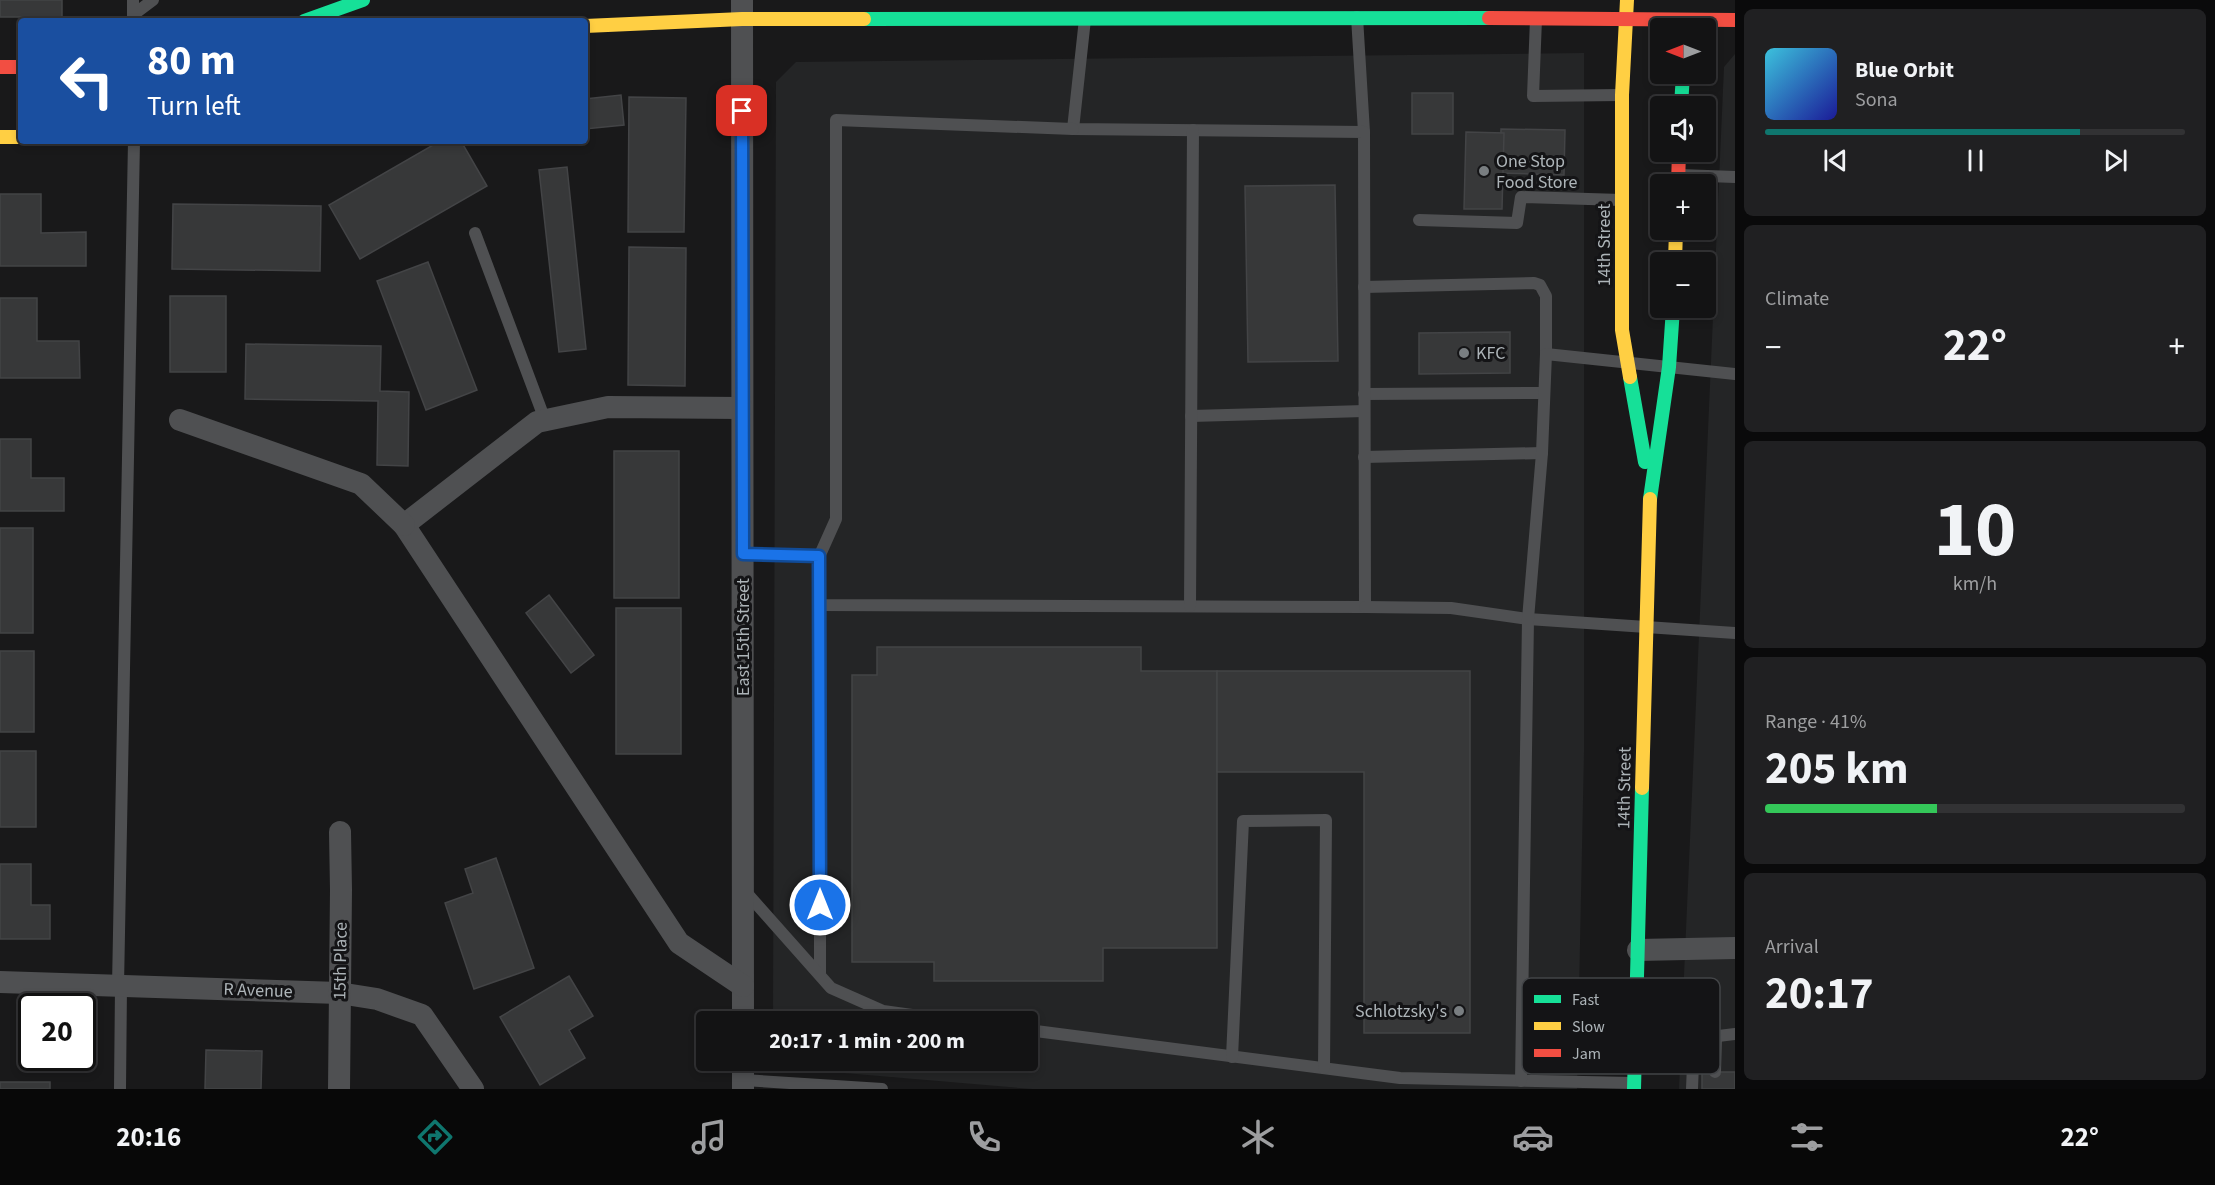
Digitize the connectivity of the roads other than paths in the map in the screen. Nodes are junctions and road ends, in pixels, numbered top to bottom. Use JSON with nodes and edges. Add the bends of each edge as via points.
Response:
{"nodes":[{"id":1,"x":133,"y":0,"type":"edge"},
{"id":2,"x":153,"y":0,"type":"edge"},
{"id":3,"x":363,"y":0,"type":"edge"},
{"id":4,"x":1357,"y":0,"type":"edge"},
{"id":5,"x":1628,"y":0,"type":"edge"},
{"id":6,"x":335,"y":5,"type":"edge"},
{"id":7,"x":742,"y":10,"type":"edge"},
{"id":8,"x":1085,"y":14,"type":"junction"},
{"id":9,"x":1357,"y":17,"type":"junction"},
{"id":10,"x":133,"y":18,"type":"edge"},
{"id":11,"x":321,"y":18,"type":"edge"},
{"id":12,"x":1536,"y":18,"type":"junction"},
{"id":13,"x":1627,"y":19,"type":"junction"},
{"id":14,"x":1650,"y":19,"type":"edge"},
{"id":15,"x":1716,"y":20,"type":"edge"},
{"id":16,"x":1735,"y":20,"type":"edge"},
{"id":17,"x":588,"y":26,"type":"edge"},
{"id":18,"x":0,"y":67,"type":"edge"},
{"id":19,"x":18,"y":67,"type":"edge"},
{"id":20,"x":1622,"y":95,"type":"junction"},
{"id":21,"x":1073,"y":129,"type":"junction"},
{"id":22,"x":1193,"y":130,"type":"junction"},
{"id":23,"x":1364,"y":132,"type":"junction"},
{"id":24,"x":0,"y":137,"type":"edge"},
{"id":25,"x":18,"y":137,"type":"edge"},
{"id":26,"x":134,"y":144,"type":"edge"},
{"id":27,"x":1735,"y":177,"type":"edge"},
{"id":28,"x":1716,"y":178,"type":"edge"},
{"id":29,"x":1622,"y":200,"type":"junction"},
{"id":30,"x":1419,"y":220,"type":"dead end"},
{"id":31,"x":475,"y":233,"type":"dead end"},
{"id":32,"x":1364,"y":287,"type":"junction"},
{"id":33,"x":1672,"y":318,"type":"edge"},
{"id":34,"x":1546,"y":354,"type":"junction"},
{"id":35,"x":1627,"y":363,"type":"junction"},
{"id":36,"x":1669,"y":367,"type":"junction"},
{"id":37,"x":1735,"y":374,"type":"edge"},
{"id":38,"x":1544,"y":393,"type":"junction"},
{"id":39,"x":1364,"y":394,"type":"junction"},
{"id":40,"x":742,"y":408,"type":"junction"},
{"id":41,"x":1364,"y":411,"type":"junction"},
{"id":42,"x":1191,"y":416,"type":"junction"},
{"id":43,"x":180,"y":420,"type":"dead end"},
{"id":44,"x":545,"y":420,"type":"junction"},
{"id":45,"x":1542,"y":453,"type":"junction"},
{"id":46,"x":1364,"y":457,"type":"junction"},
{"id":47,"x":1650,"y":488,"type":"junction"},
{"id":48,"x":404,"y":525,"type":"junction"},
{"id":49,"x":743,"y":554,"type":"junction"},
{"id":50,"x":819,"y":556,"type":"junction"},
{"id":51,"x":820,"y":605,"type":"junction"},
{"id":52,"x":1190,"y":606,"type":"junction"},
{"id":53,"x":1365,"y":607,"type":"junction"},
{"id":54,"x":1528,"y":619,"type":"junction"},
{"id":55,"x":1646,"y":626,"type":"junction"},
{"id":56,"x":1735,"y":633,"type":"edge"},
{"id":57,"x":340,"y":832,"type":"dead end"},
{"id":58,"x":743,"y":889,"type":"junction"},
{"id":59,"x":1735,"y":948,"type":"edge"},
{"id":60,"x":1638,"y":950,"type":"junction"},
{"id":61,"x":820,"y":974,"type":"junction"},
{"id":62,"x":1523,"y":978,"type":"edge"},
{"id":63,"x":1637,"y":978,"type":"edge"},
{"id":64,"x":0,"y":982,"type":"edge"},
{"id":65,"x":119,"y":986,"type":"junction"},
{"id":66,"x":743,"y":986,"type":"junction"},
{"id":67,"x":339,"y":993,"type":"junction"},
{"id":68,"x":743,"y":1011,"type":"edge"},
{"id":69,"x":883,"y":1011,"type":"edge"},
{"id":70,"x":1522,"y":1015,"type":"edge"},
{"id":71,"x":1038,"y":1031,"type":"edge"},
{"id":72,"x":1735,"y":1034,"type":"edge"},
{"id":73,"x":1720,"y":1036,"type":"edge"},
{"id":74,"x":1232,"y":1057,"type":"junction"},
{"id":75,"x":1324,"y":1068,"type":"junction"},
{"id":76,"x":1693,"y":1074,"type":"edge"},
{"id":77,"x":743,"y":1076,"type":"edge"},
{"id":78,"x":1521,"y":1081,"type":"junction"},
{"id":79,"x":1634,"y":1086,"type":"edge"},
{"id":80,"x":120,"y":1089,"type":"edge"},
{"id":81,"x":339,"y":1089,"type":"edge"},
{"id":82,"x":473,"y":1089,"type":"edge"},
{"id":83,"x":882,"y":1089,"type":"edge"},
{"id":84,"x":1692,"y":1089,"type":"edge"}],
"edges":[{"from":1,"to":10,"type":"lane"},
{"from":2,"to":10,"type":"lane"},
{"from":3,"to":6,"type":"main road"},
{"from":4,"to":9,"type":"main road"},
{"from":5,"to":13,"type":"main road","name":"14th Street"},
{"from":6,"to":11,"type":"main road"},
{"from":7,"to":8,"type":"main road"},
{"from":7,"to":17,"type":"main road"},
{"from":7,"to":40,"type":"street","name":"East 15th Street"},
{"from":8,"to":9,"type":"main road"},
{"from":8,"to":21,"type":"lane"},
{"from":9,"to":12,"type":"main road"},
{"from":9,"to":23,"type":"lane"},
{"from":12,"to":13,"type":"main road"},
{"from":12,"to":20,"type":"lane","via":[[1533,96]]},
{"from":13,"to":14,"type":"main road"},
{"from":13,"to":20,"type":"main road","name":"14th Street"},
{"from":15,"to":16,"type":"main road"},
{"from":18,"to":19,"type":"main road"},
{"from":20,"to":29,"type":"main road","name":"14th Street"},
{"from":21,"to":22,"type":"lane"},
{"from":21,"to":50,"type":"lane","via":[[836,120],[836,519]]},
{"from":22,"to":23,"type":"lane"},
{"from":22,"to":42,"type":"lane"},
{"from":23,"to":32,"type":"lane"},
{"from":24,"to":25,"type":"main road"},
{"from":26,"to":65,"type":"lane"},
{"from":27,"to":28,"type":"lane"},
{"from":29,"to":30,"type":"lane","via":[[1521,197],[1517,223]]},
{"from":29,"to":35,"type":"main road","name":"14th Street","via":[[1622,330]]},
{"from":31,"to":44,"type":"lane"},
{"from":32,"to":34,"type":"lane","via":[[1540,285],[1546,296]]},
{"from":32,"to":39,"type":"lane"},
{"from":33,"to":36,"type":"main road","name":"14th Street"},
{"from":34,"to":35,"type":"lane"},
{"from":34,"to":38,"type":"lane"},
{"from":35,"to":36,"type":"lane"},
{"from":35,"to":47,"type":"main road","name":"14th Street"},
{"from":36,"to":37,"type":"lane"},
{"from":36,"to":47,"type":"main road","name":"14th Street"},
{"from":38,"to":39,"type":"lane"},
{"from":38,"to":45,"type":"lane"},
{"from":39,"to":41,"type":"lane"},
{"from":40,"to":44,"type":"street","via":[[608,406]]},
{"from":40,"to":49,"type":"street","name":"East 15th Street"},
{"from":41,"to":42,"type":"lane"},
{"from":41,"to":46,"type":"lane"},
{"from":42,"to":52,"type":"lane"},
{"from":43,"to":48,"type":"street","via":[[361,484]]},
{"from":44,"to":48,"type":"street","via":[[537,422]]},
{"from":45,"to":46,"type":"lane"},
{"from":45,"to":54,"type":"lane"},
{"from":46,"to":53,"type":"lane"},
{"from":47,"to":55,"type":"main road","name":"14th Street"},
{"from":48,"to":66,"type":"street","via":[[679,943]]},
{"from":49,"to":50,"type":"lane"},
{"from":49,"to":58,"type":"street","name":"East 15th Street"},
{"from":50,"to":51,"type":"lane"},
{"from":51,"to":52,"type":"lane"},
{"from":51,"to":61,"type":"lane"},
{"from":52,"to":53,"type":"lane"},
{"from":53,"to":54,"type":"lane","via":[[1451,608]]},
{"from":54,"to":55,"type":"lane"},
{"from":54,"to":62,"type":"lane"},
{"from":55,"to":56,"type":"lane"},
{"from":55,"to":60,"type":"main road","name":"14th Street"},
{"from":57,"to":67,"type":"street","name":"15th Place"},
{"from":58,"to":61,"type":"lane"},
{"from":58,"to":66,"type":"street","name":"East 15th Street"},
{"from":59,"to":60,"type":"street"},
{"from":60,"to":63,"type":"main road","name":"14th Street"},
{"from":61,"to":69,"type":"lane","via":[[831,988]]},
{"from":64,"to":65,"type":"street","name":"R Avenue"},
{"from":65,"to":67,"type":"street","name":"R Avenue"},
{"from":65,"to":80,"type":"lane"},
{"from":66,"to":68,"type":"street","name":"East 15th Street"},
{"from":67,"to":81,"type":"street","name":"15th Place"},
{"from":67,"to":82,"type":"street","name":"R Avenue","via":[[377,999],[422,1015]]},
{"from":70,"to":78,"type":"lane"},
{"from":71,"to":74,"type":"lane"},
{"from":72,"to":73,"type":"lane"},
{"from":74,"to":75,"type":"lane"},
{"from":74,"to":75,"type":"lane","via":[[1244,821],[1326,820]]},
{"from":75,"to":78,"type":"lane","via":[[1400,1078]]},
{"from":76,"to":84,"type":"lane"},
{"from":77,"to":83,"type":"lane"},
{"from":78,"to":79,"type":"lane"}]}
